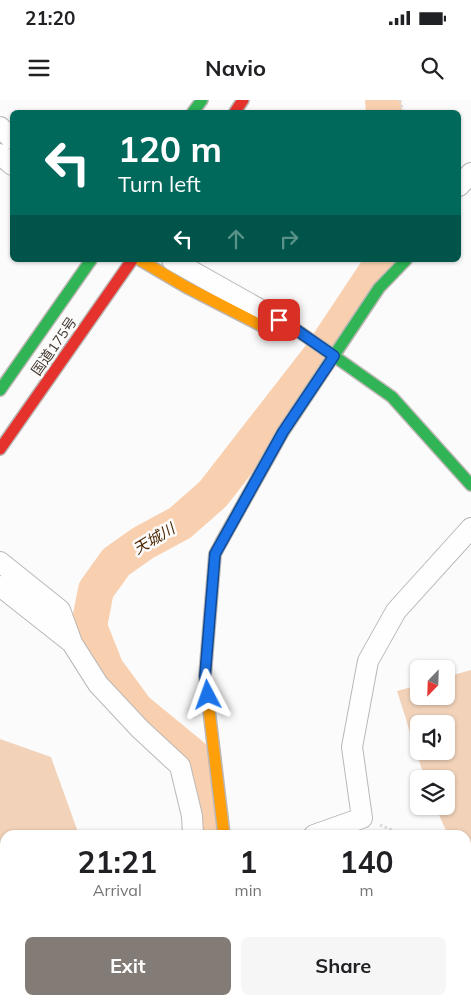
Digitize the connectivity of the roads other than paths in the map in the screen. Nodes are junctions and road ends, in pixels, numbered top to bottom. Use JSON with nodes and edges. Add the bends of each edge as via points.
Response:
{"nodes":[{"id":1,"x":0,"y":127,"type":"edge"},
{"id":2,"x":10,"y":137,"type":"edge"},
{"id":3,"x":0,"y":154,"type":"edge"},
{"id":4,"x":10,"y":163,"type":"edge"},
{"id":5,"x":471,"y":173,"type":"edge"},
{"id":6,"x":461,"y":184,"type":"edge"},
{"id":7,"x":91,"y":262,"type":"edge"},
{"id":8,"x":131,"y":262,"type":"edge"},
{"id":9,"x":143,"y":262,"type":"edge"},
{"id":10,"x":176,"y":262,"type":"edge"},
{"id":11,"x":404,"y":262,"type":"edge"},
{"id":12,"x":295,"y":329,"type":"junction"},
{"id":13,"x":334,"y":356,"type":"junction"},
{"id":14,"x":0,"y":390,"type":"edge"},
{"id":15,"x":0,"y":449,"type":"edge"},
{"id":16,"x":471,"y":485,"type":"edge"},
{"id":17,"x":471,"y":528,"type":"edge"},
{"id":18,"x":0,"y":562,"type":"edge"},
{"id":19,"x":0,"y":586,"type":"edge"},
{"id":20,"x":72,"y":643,"type":"junction"},
{"id":21,"x":221,"y":812,"type":"junction"},
{"id":22,"x":193,"y":826,"type":"edge"},
{"id":23,"x":223,"y":830,"type":"edge"},
{"id":24,"x":328,"y":830,"type":"edge"}],
"edges":[{"from":1,"to":2,"type":"street"},
{"from":3,"to":4,"type":"street"},
{"from":5,"to":6,"type":"street"},
{"from":7,"to":14,"type":"main road","name":"国道175号"},
{"from":8,"to":15,"type":"main road","name":"国道175号"},
{"from":9,"to":12,"type":"main road","via":[[186,288],[268,329]]},
{"from":10,"to":12,"type":"street"},
{"from":11,"to":13,"type":"main road","via":[[379,288]]},
{"from":12,"to":13,"type":"main road"},
{"from":13,"to":16,"type":"main road","via":[[392,397]]},
{"from":13,"to":21,"type":"main road","via":[[283,432],[215,554],[205,676]]},
{"from":17,"to":24,"type":"street","via":[[396,611],[368,661],[352,747],[362,818]]},
{"from":18,"to":20,"type":"street","via":[[60,610]]},
{"from":19,"to":20,"type":"street"},
{"from":20,"to":22,"type":"street","via":[[98,684],[180,766]]},
{"from":21,"to":22,"type":"street"},
{"from":21,"to":23,"type":"main road"}]}
